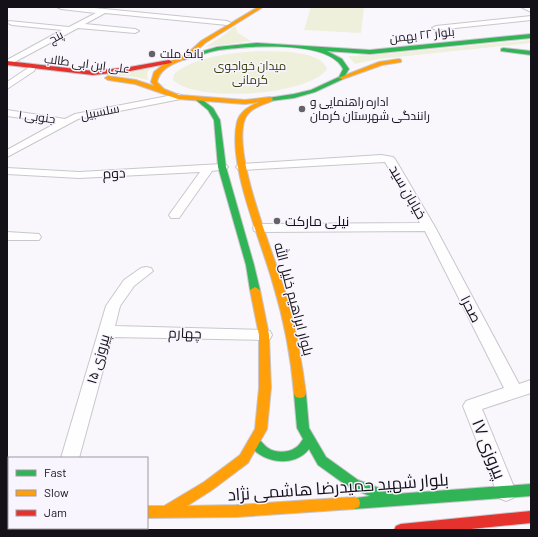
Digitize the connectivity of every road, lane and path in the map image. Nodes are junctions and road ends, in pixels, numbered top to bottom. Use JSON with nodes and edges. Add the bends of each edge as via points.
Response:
{"nodes":[{"id":1,"x":62,"y":7,"type":"edge"},
{"id":2,"x":143,"y":7,"type":"edge"},
{"id":3,"x":261,"y":7,"type":"edge"},
{"id":4,"x":273,"y":7,"type":"edge"},
{"id":5,"x":525,"y":7,"type":"edge"},
{"id":6,"x":85,"y":8,"type":"edge"},
{"id":7,"x":531,"y":10,"type":"edge"},
{"id":8,"x":104,"y":11,"type":"junction"},
{"id":9,"x":195,"y":13,"type":"dead end"},
{"id":10,"x":132,"y":14,"type":"junction"},
{"id":11,"x":531,"y":18,"type":"edge"},
{"id":12,"x":185,"y":19,"type":"junction"},
{"id":13,"x":12,"y":23,"type":"edge"},
{"id":14,"x":227,"y":23,"type":"dead end"},
{"id":15,"x":74,"y":27,"type":"junction"},
{"id":16,"x":436,"y":28,"type":"dead end"},
{"id":17,"x":134,"y":31,"type":"dead end"},
{"id":18,"x":531,"y":36,"type":"edge"},
{"id":19,"x":277,"y":46,"type":"junction"},
{"id":20,"x":531,"y":47,"type":"edge"},
{"id":21,"x":315,"y":49,"type":"junction"},
{"id":22,"x":531,"y":54,"type":"edge"},
{"id":23,"x":184,"y":58,"type":"junction"},
{"id":24,"x":412,"y":60,"type":"dead end"},
{"id":25,"x":7,"y":63,"type":"edge"},
{"id":26,"x":7,"y":67,"type":"edge"},
{"id":27,"x":31,"y":69,"type":"junction"},
{"id":28,"x":341,"y":78,"type":"junction"},
{"id":29,"x":7,"y":86,"type":"edge"},
{"id":30,"x":162,"y":90,"type":"junction"},
{"id":31,"x":178,"y":96,"type":"junction"},
{"id":32,"x":198,"y":99,"type":"junction"},
{"id":33,"x":270,"y":100,"type":"junction"},
{"id":34,"x":7,"y":113,"type":"edge"},
{"id":35,"x":67,"y":122,"type":"junction"},
{"id":36,"x":7,"y":154,"type":"edge"},
{"id":37,"x":222,"y":167,"type":"junction"},
{"id":38,"x":242,"y":167,"type":"junction"},
{"id":39,"x":208,"y":168,"type":"junction"},
{"id":40,"x":7,"y":171,"type":"edge"},
{"id":41,"x":175,"y":215,"type":"dead end"},
{"id":42,"x":429,"y":227,"type":"junction"},
{"id":43,"x":259,"y":228,"type":"junction"},
{"id":44,"x":7,"y":236,"type":"edge"},
{"id":45,"x":34,"y":237,"type":"dead end"},
{"id":46,"x":146,"y":271,"type":"dead end"},
{"id":47,"x":106,"y":331,"type":"junction"},
{"id":48,"x":264,"y":335,"type":"junction"},
{"id":49,"x":531,"y":386,"type":"edge"},
{"id":50,"x":514,"y":391,"type":"junction"},
{"id":51,"x":309,"y":440,"type":"junction"},
{"id":52,"x":254,"y":442,"type":"junction"},
{"id":53,"x":70,"y":457,"type":"edge"},
{"id":54,"x":531,"y":490,"type":"edge"},
{"id":55,"x":506,"y":492,"type":"junction"},
{"id":56,"x":395,"y":500,"type":"junction"},
{"id":57,"x":148,"y":512,"type":"edge"},
{"id":58,"x":165,"y":512,"type":"junction"},
{"id":59,"x":531,"y":517,"type":"edge"},
{"id":60,"x":401,"y":530,"type":"edge"}],
"edges":[{"from":1,"to":6,"type":"street"},
{"from":2,"to":10,"type":"street"},
{"from":3,"to":23,"type":"main road","via":[[203,42]]},
{"from":4,"to":19,"type":"main road","via":[[243,26],[245,33]]},
{"from":5,"to":7,"type":"street"},
{"from":6,"to":8,"type":"street"},
{"from":8,"to":10,"type":"street"},
{"from":8,"to":15,"type":"street","name":"پنج"},
{"from":9,"to":12,"type":"street"},
{"from":10,"to":12,"type":"street"},
{"from":11,"to":16,"type":"street"},
{"from":12,"to":14,"type":"street"},
{"from":13,"to":15,"type":"street"},
{"from":15,"to":17,"type":"street"},
{"from":15,"to":25,"type":"street","name":"پنج"},
{"from":18,"to":21,"type":"main road","name":"بلوار ۲۲ بهمن","via":[[370,52]]},
{"from":19,"to":21,"type":"main road"},
{"from":19,"to":23,"type":"main road","via":[[235,47]]},
{"from":20,"to":22,"type":"main road","via":[[499,51]]},
{"from":21,"to":28,"type":"main road","via":[[342,61],[346,70]]},
{"from":23,"to":25,"type":"main road","name":"علی ابن ابی طالب","via":[[136,68],[93,73]]},
{"from":23,"to":30,"type":"main road","via":[[165,65],[156,73],[154,82]]},
{"from":24,"to":28,"type":"main road","name":"بلوار ۲۲ بهمن","via":[[382,63]]},
{"from":26,"to":27,"type":"main road","name":"علی ابن ابی طالب"},
{"from":27,"to":29,"type":"street"},
{"from":27,"to":30,"type":"main road","name":"علی ابن ابی طالب","via":[[136,82]]},
{"from":28,"to":33,"type":"main road","via":[[313,91]]},
{"from":30,"to":31,"type":"main road"},
{"from":31,"to":32,"type":"main road"},
{"from":31,"to":35,"type":"street","name":"سلسبیل","via":[[75,117]]},
{"from":32,"to":33,"type":"main road","via":[[245,102]]},
{"from":32,"to":37,"type":"main road","via":[[220,117]]},
{"from":33,"to":38,"type":"main road","name":"بلوار ابراهیم خلیل الله","via":[[239,116]]},
{"from":34,"to":35,"type":"street","name":"جنوبی ۱"},
{"from":35,"to":36,"type":"street","name":"سلسبیل"},
{"from":37,"to":39,"type":"street","name":"دوم"},
{"from":37,"to":48,"type":"main road","via":[[250,265]]},
{"from":38,"to":42,"type":"street","name":"خیابان سید","via":[[389,159]]},
{"from":38,"to":43,"type":"main road","name":"بلوار ابراهیم خلیل الله"},
{"from":39,"to":40,"type":"street","name":"دوم","via":[[80,175]]},
{"from":39,"to":41,"type":"street"},
{"from":42,"to":43,"type":"street","name":"خیابان سید"},
{"from":42,"to":50,"type":"street","name":"صحرا"},
{"from":43,"to":51,"type":"main road","name":"بلوار ابراهیم خلیل الله","via":[[291,334],[297,362],[303,428]]},
{"from":44,"to":45,"type":"street"},
{"from":46,"to":47,"type":"street","name":"پیروزی ۱۵","via":[[129,283],[113,306]]},
{"from":47,"to":48,"type":"street","name":"چهارم"},
{"from":47,"to":53,"type":"street","name":"پیروزی ۱۵"},
{"from":48,"to":52,"type":"main road","via":[[266,388],[261,429]]},
{"from":49,"to":50,"type":"street"},
{"from":50,"to":55,"type":"street","name":"پیروزی ۱۷","via":[[472,406]]},
{"from":51,"to":52,"type":"main road","via":[[300,452],[282,457],[265,453]]},
{"from":51,"to":56,"type":"main road","name":"بلوار ابراهیم خلیل الله","via":[[322,461],[354,484]]},
{"from":52,"to":58,"type":"main road","via":[[244,459],[208,486]]},
{"from":54,"to":55,"type":"main road","name":"بلوار شهید حمیدرضا هاشمی نژاد"},
{"from":55,"to":56,"type":"main road","name":"بلوار شهید حمیدرضا هاشمی نژاد"},
{"from":56,"to":58,"type":"main road","name":"بلوار شهید حمیدرضا هاشمی نژاد","via":[[236,511]]},
{"from":57,"to":58,"type":"main road","name":"بلوار شهید حمیدرضا هاشمی نژاد"},
{"from":59,"to":60,"type":"main road"}]}
